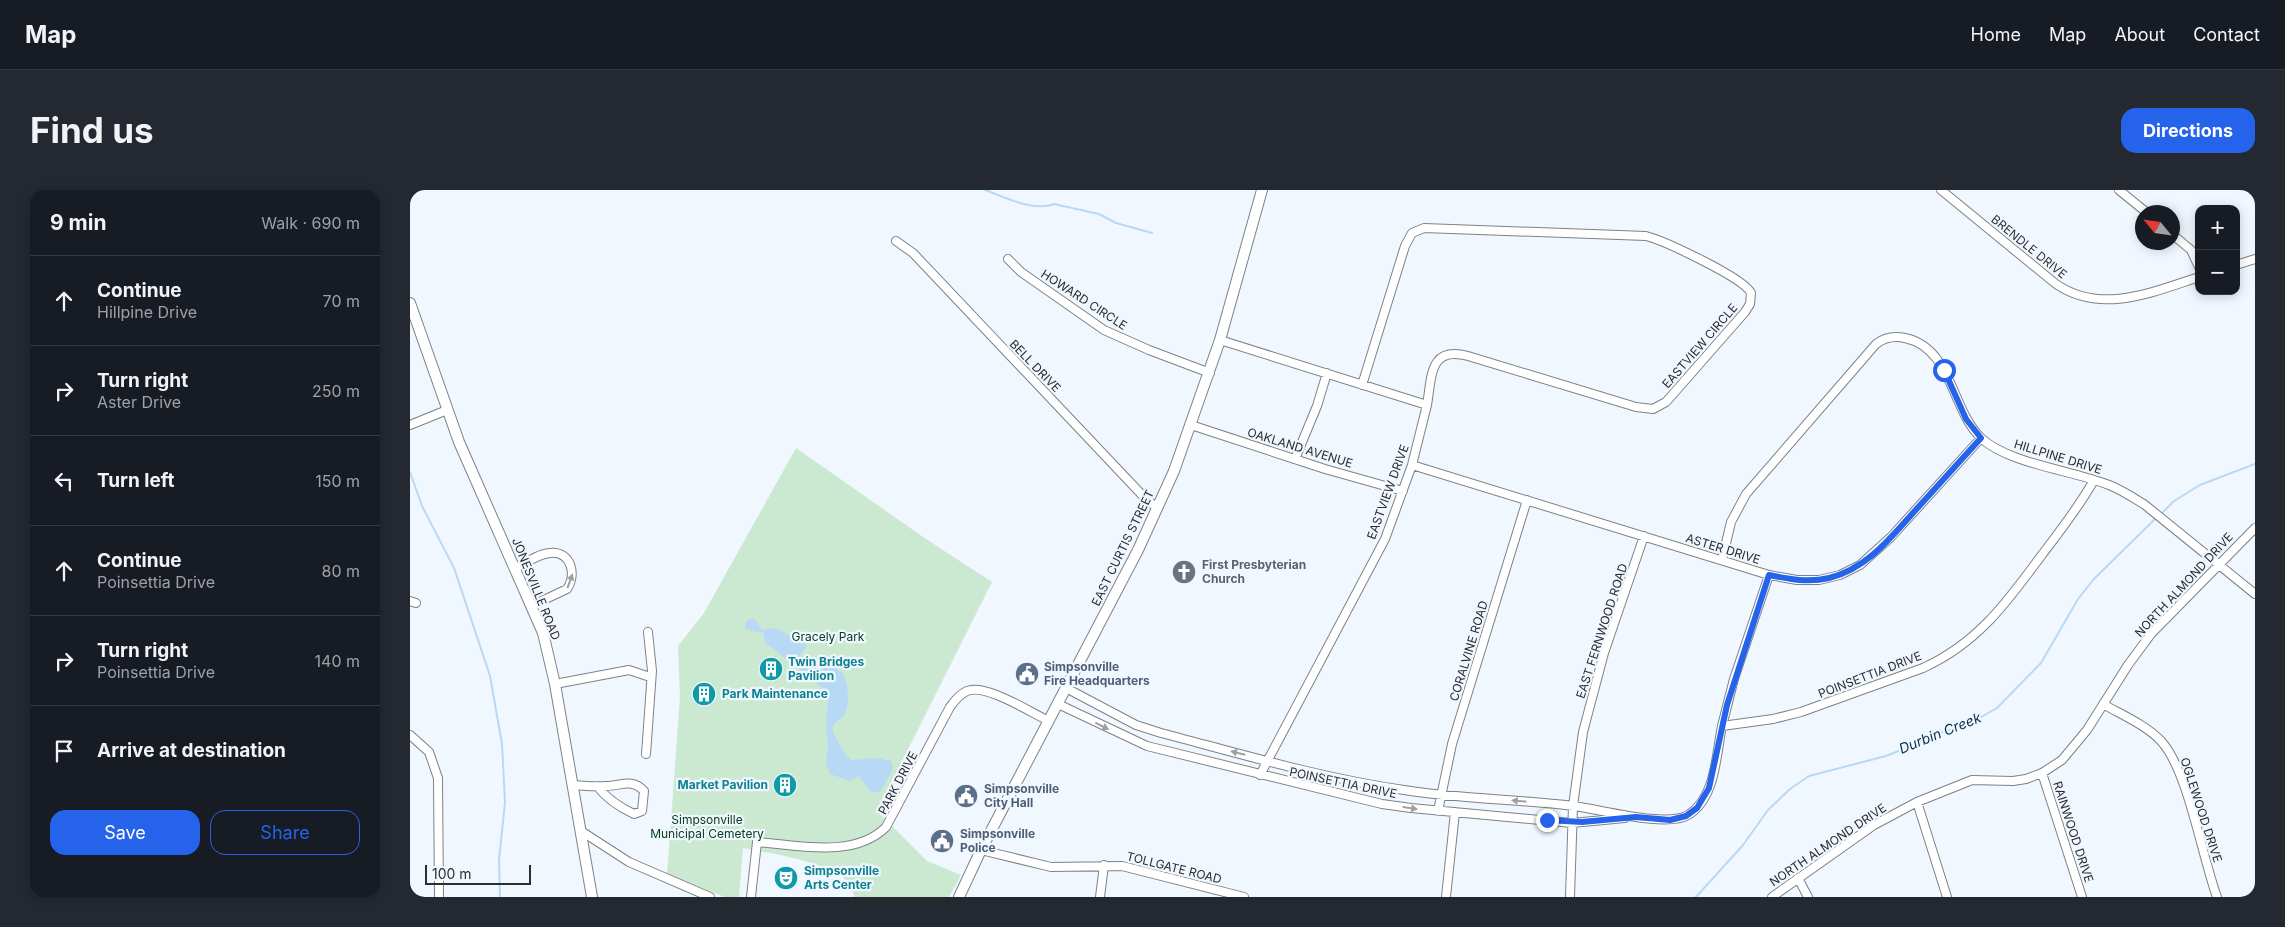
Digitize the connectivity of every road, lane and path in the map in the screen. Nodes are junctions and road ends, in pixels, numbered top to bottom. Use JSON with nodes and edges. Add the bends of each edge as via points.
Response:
{"nodes":[{"id":1,"x":1262,"y":190,"type":"edge"},
{"id":2,"x":1941,"y":190,"type":"edge"},
{"id":3,"x":2119,"y":190,"type":"edge"},
{"id":4,"x":2137,"y":205,"type":"edge"},
{"id":5,"x":896,"y":241,"type":"dead end"},
{"id":6,"x":2180,"y":241,"type":"edge"},
{"id":7,"x":2195,"y":258,"type":"edge"},
{"id":8,"x":1008,"y":259,"type":"dead end"},
{"id":9,"x":2255,"y":259,"type":"edge"},
{"id":10,"x":2240,"y":264,"type":"edge"},
{"id":11,"x":2195,"y":278,"type":"edge"},
{"id":12,"x":410,"y":303,"type":"edge"},
{"id":13,"x":1220,"y":340,"type":"junction"},
{"id":14,"x":1210,"y":373,"type":"junction"},
{"id":15,"x":1327,"y":373,"type":"junction"},
{"id":16,"x":1362,"y":385,"type":"junction"},
{"id":17,"x":1427,"y":405,"type":"junction"},
{"id":18,"x":447,"y":410,"type":"junction"},
{"id":19,"x":410,"y":425,"type":"edge"},
{"id":20,"x":1191,"y":425,"type":"junction"},
{"id":21,"x":1981,"y":438,"type":"junction"},
{"id":22,"x":1295,"y":459,"type":"junction"},
{"id":23,"x":1412,"y":464,"type":"junction"},
{"id":24,"x":2094,"y":480,"type":"junction"},
{"id":25,"x":1402,"y":491,"type":"junction"},
{"id":26,"x":1527,"y":500,"type":"junction"},
{"id":27,"x":1157,"y":508,"type":"junction"},
{"id":28,"x":2255,"y":528,"type":"edge"},
{"id":29,"x":1644,"y":536,"type":"junction"},
{"id":30,"x":1722,"y":560,"type":"junction"},
{"id":31,"x":2218,"y":564,"type":"junction"},
{"id":32,"x":514,"y":568,"type":"junction"},
{"id":33,"x":1769,"y":575,"type":"junction"},
{"id":34,"x":2255,"y":594,"type":"edge"},
{"id":35,"x":531,"y":606,"type":"junction"},
{"id":36,"x":648,"y":632,"type":"dead end"},
{"id":37,"x":650,"y":677,"type":"junction"},
{"id":38,"x":555,"y":684,"type":"junction"},
{"id":39,"x":1066,"y":688,"type":"junction"},
{"id":40,"x":1058,"y":704,"type":"junction"},
{"id":41,"x":2103,"y":704,"type":"junction"},
{"id":42,"x":1049,"y":721,"type":"junction"},
{"id":43,"x":1722,"y":726,"type":"junction"},
{"id":44,"x":410,"y":736,"type":"edge"},
{"id":45,"x":646,"y":754,"type":"dead end"},
{"id":46,"x":1268,"y":761,"type":"junction"},
{"id":47,"x":2042,"y":773,"type":"junction"},
{"id":48,"x":1260,"y":775,"type":"junction"},
{"id":49,"x":573,"y":785,"type":"junction"},
{"id":50,"x":597,"y":786,"type":"junction"},
{"id":51,"x":1441,"y":794,"type":"junction"},
{"id":52,"x":1917,"y":802,"type":"junction"},
{"id":53,"x":1573,"y":806,"type":"junction"},
{"id":54,"x":1438,"y":811,"type":"junction"},
{"id":55,"x":1455,"y":812,"type":"junction"},
{"id":56,"x":1636,"y":817,"type":"junction"},
{"id":57,"x":1572,"y":823,"type":"junction"},
{"id":58,"x":581,"y":831,"type":"junction"},
{"id":59,"x":981,"y":850,"type":"junction"},
{"id":60,"x":1104,"y":865,"type":"junction"},
{"id":61,"x":1798,"y":878,"type":"junction"},
{"id":62,"x":439,"y":897,"type":"edge"},
{"id":63,"x":592,"y":897,"type":"edge"},
{"id":64,"x":710,"y":897,"type":"edge"},
{"id":65,"x":751,"y":897,"type":"edge"},
{"id":66,"x":959,"y":897,"type":"edge"},
{"id":67,"x":1100,"y":897,"type":"edge"},
{"id":68,"x":1244,"y":897,"type":"edge"},
{"id":69,"x":1446,"y":897,"type":"edge"},
{"id":70,"x":1570,"y":897,"type":"edge"},
{"id":71,"x":1772,"y":897,"type":"edge"},
{"id":72,"x":1808,"y":897,"type":"edge"},
{"id":73,"x":1947,"y":897,"type":"edge"},
{"id":74,"x":2082,"y":897,"type":"edge"},
{"id":75,"x":2217,"y":897,"type":"edge"}],
"edges":[{"from":1,"to":13,"type":"main road","name":"EAST CURTIS STREET"},
{"from":2,"to":11,"type":"street","name":"BRENDLE DRIVE","via":[[2056,284],[2073,294],[2123,300]]},
{"from":3,"to":4,"type":"street"},
{"from":5,"to":27,"type":"street","name":"BELL DRIVE","via":[[913,253]]},
{"from":6,"to":7,"type":"street"},
{"from":8,"to":14,"type":"street","name":"HOWARD CIRCLE","via":[[1021,272],[1104,330]]},
{"from":9,"to":10,"type":"street"},
{"from":12,"to":18,"type":"main road","name":"JONESVILLE ROAD"},
{"from":13,"to":14,"type":"main road","name":"EAST CURTIS STREET"},
{"from":13,"to":15,"type":"street"},
{"from":14,"to":20,"type":"main road","name":"EAST CURTIS STREET"},
{"from":15,"to":16,"type":"street"},
{"from":15,"to":22,"type":"street"},
{"from":16,"to":17,"type":"street"},
{"from":16,"to":17,"type":"street","name":"EASTVIEW CIRCLE","via":[[1405,246],[1410,236],[1424,228],[1646,236],[1728,274],[1751,293],[1745,312],[1666,402],[1657,408],[1636,408],[1452,353],[1438,359]]},
{"from":17,"to":23,"type":"street","name":"EASTVIEW DRIVE"},
{"from":18,"to":19,"type":"street"},
{"from":18,"to":32,"type":"main road","name":"JONESVILLE ROAD"},
{"from":20,"to":22,"type":"street","name":"OAKLAND AVENUE"},
{"from":20,"to":27,"type":"main road","name":"EAST CURTIS STREET"},
{"from":21,"to":24,"type":"street","name":"HILLPINE DRIVE","via":[[2010,455]]},
{"from":21,"to":30,"type":"street","name":"HILLPINE DRIVE","via":[[1966,419],[1944,370],[1927,349],[1902,337],[1880,341],[1746,494],[1731,522]]},
{"from":21,"to":33,"type":"street","name":"ASTER DRIVE","via":[[1891,537],[1860,565],[1819,580]]},
{"from":22,"to":25,"type":"street","name":"OAKLAND AVENUE"},
{"from":23,"to":25,"type":"street","name":"EASTVIEW DRIVE"},
{"from":23,"to":26,"type":"street","name":"ASTER DRIVE"},
{"from":24,"to":31,"type":"street","name":"HILLPINE DRIVE","via":[[2130,495]]},
{"from":24,"to":43,"type":"street","name":"POINSETTIA DRIVE","via":[[2012,596],[1957,650],[1923,668],[1801,712],[1773,720]]},
{"from":25,"to":46,"type":"street","name":"EASTVIEW DRIVE","via":[[1374,563]]},
{"from":26,"to":29,"type":"street","name":"ASTER DRIVE"},
{"from":26,"to":51,"type":"street","name":"CORALVINE ROAD","via":[[1452,744]]},
{"from":27,"to":39,"type":"main road","name":"EAST CURTIS STREET"},
{"from":28,"to":31,"type":"street","name":"NORTH ALMOND DRIVE"},
{"from":29,"to":30,"type":"street","name":"ASTER DRIVE"},
{"from":29,"to":53,"type":"street","name":"EAST FERNWOOD ROAD","via":[[1604,653],[1587,717]]},
{"from":30,"to":33,"type":"street","name":"ASTER DRIVE"},
{"from":31,"to":34,"type":"street","name":"HILLPINE DRIVE"},
{"from":31,"to":41,"type":"street","name":"NORTH ALMOND DRIVE","via":[[2151,634]]},
{"from":32,"to":35,"type":"main road","name":"JONESVILLE ROAD"},
{"from":35,"to":32,"type":"street","one_way":true,"via":[[567,589],[573,574],[571,564],[552,553]]},
{"from":33,"to":43,"type":"street","via":[[1734,679]]},
{"from":35,"to":38,"type":"main road","name":"JONESVILLE ROAD","via":[[543,633]]},
{"from":36,"to":37,"type":"street"},
{"from":37,"to":38,"type":"street","via":[[628,670]]},
{"from":37,"to":45,"type":"street"},
{"from":38,"to":49,"type":"main road","name":"JONESVILLE ROAD"},
{"from":39,"to":40,"type":"main road","name":"EAST CURTIS STREET"},
{"from":46,"to":39,"type":"street","name":"POINSETTIA DRIVE","one_way":true,"via":[[1144,728]]},
{"from":40,"to":42,"type":"main road","name":"EAST CURTIS STREET"},
{"from":40,"to":48,"type":"street","name":"POINSETTIA DRIVE","one_way":true,"via":[[1147,746]]},
{"from":41,"to":47,"type":"street","name":"NORTH ALMOND DRIVE","via":[[2076,746]]},
{"from":41,"to":75,"type":"street","name":"OGLEWOOD DRIVE","via":[[2150,732],[2170,753]]},
{"from":42,"to":59,"type":"main road","name":"EAST CURTIS STREET"},
{"from":42,"to":65,"type":"street","name":"PARK DRIVE","via":[[1003,697],[969,690],[950,707],[882,832],[858,844],[845,846],[757,842]]},
{"from":43,"to":56,"type":"street","name":"POINSETTIA DRIVE","via":[[1709,788],[1697,808],[1677,819]]},
{"from":44,"to":62,"type":"street","via":[[428,752],[438,778]]},
{"from":46,"to":48,"type":"street","name":"EASTVIEW DRIVE"},
{"from":46,"to":51,"type":"street","name":"POINSETTIA DRIVE","via":[[1355,781]]},
{"from":47,"to":52,"type":"street","name":"NORTH ALMOND DRIVE","via":[[2012,781],[1972,780]]},
{"from":47,"to":74,"type":"street","name":"RAINWOOD DRIVE"},
{"from":48,"to":54,"type":"street","name":"POINSETTIA DRIVE","one_way":true,"via":[[1382,804]]},
{"from":49,"to":50,"type":"street"},
{"from":49,"to":58,"type":"main road","name":"JONESVILLE ROAD"},
{"from":50,"to":50,"type":"street","via":[[621,782],[638,785],[644,792],[642,811],[634,814],[621,808]]},
{"from":53,"to":51,"type":"street","name":"POINSETTIA DRIVE","one_way":true},
{"from":51,"to":54,"type":"street","name":"CORALVINE ROAD"},
{"from":52,"to":61,"type":"street","name":"NORTH ALMOND DRIVE","via":[[1874,825]]},
{"from":52,"to":73,"type":"street"},
{"from":53,"to":56,"type":"street","name":"POINSETTIA DRIVE"},
{"from":53,"to":57,"type":"street","name":"EAST FERNWOOD ROAD"},
{"from":54,"to":55,"type":"street","name":"POINSETTIA DRIVE"},
{"from":55,"to":57,"type":"street","name":"POINSETTIA DRIVE"},
{"from":55,"to":69,"type":"street"},
{"from":56,"to":57,"type":"street","name":"POINSETTIA DRIVE"},
{"from":57,"to":70,"type":"street","name":"EAST FERNWOOD ROAD"},
{"from":58,"to":63,"type":"main road","name":"JONESVILLE ROAD"},
{"from":58,"to":64,"type":"street","via":[[630,862]]},
{"from":59,"to":60,"type":"street","name":"TOLLGATE ROAD","via":[[1050,867]]},
{"from":59,"to":66,"type":"main road","name":"EAST CURTIS STREET"},
{"from":60,"to":67,"type":"street"},
{"from":60,"to":68,"type":"street","name":"TOLLGATE ROAD","via":[[1122,866]]},
{"from":61,"to":71,"type":"street","name":"NORTH ALMOND DRIVE"},
{"from":61,"to":72,"type":"street"}]}
